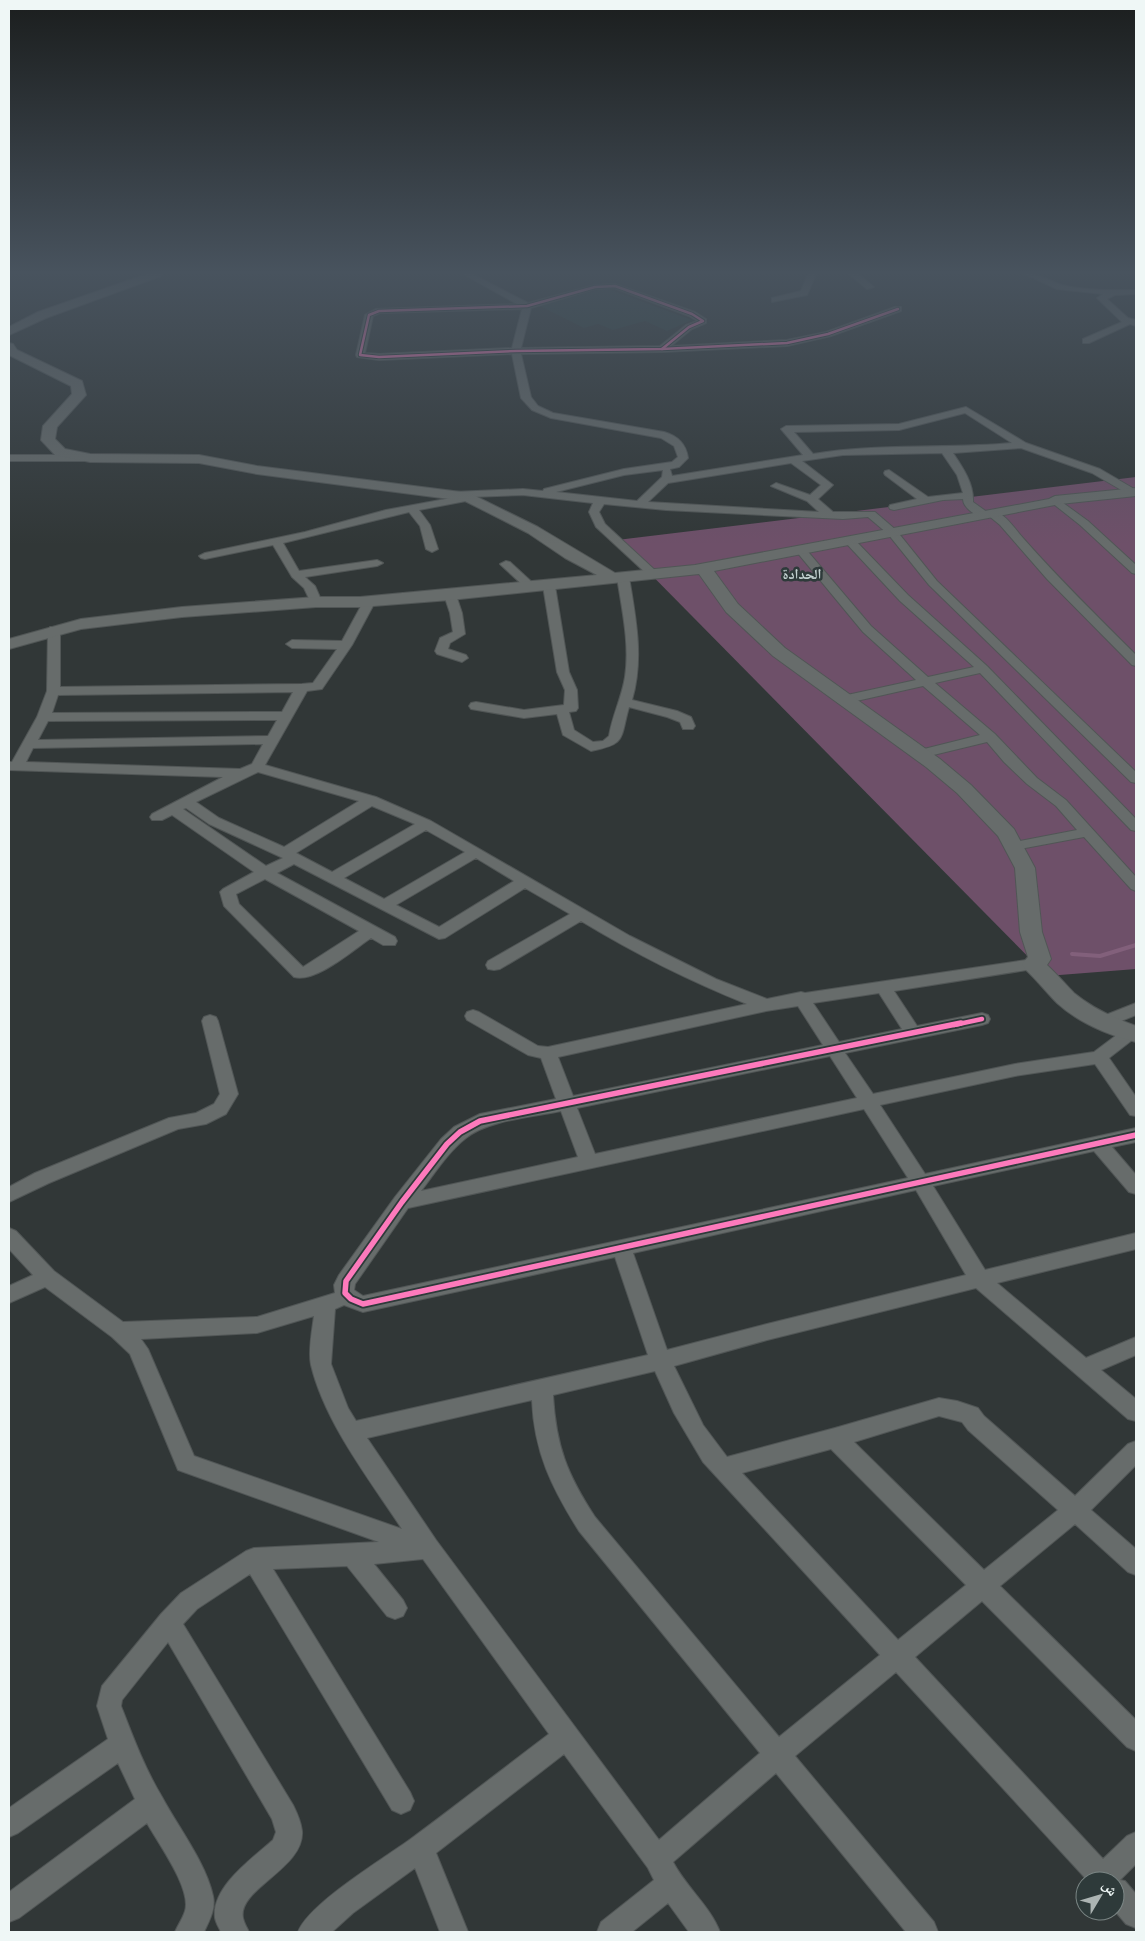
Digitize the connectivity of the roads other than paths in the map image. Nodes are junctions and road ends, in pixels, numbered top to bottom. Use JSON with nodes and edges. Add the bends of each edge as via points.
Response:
{"nodes":[{"id":1,"x":38,"y":365,"type":"edge"},
{"id":2,"x":519,"y":365,"type":"edge"},
{"id":3,"x":1022,"y":444,"type":"junction"},
{"id":4,"x":946,"y":450,"type":"junction"},
{"id":5,"x":809,"y":456,"type":"junction"},
{"id":6,"x":9,"y":458,"type":"edge"},
{"id":7,"x":90,"y":458,"type":"junction"},
{"id":8,"x":792,"y":459,"type":"junction"},
{"id":9,"x":668,"y":467,"type":"junction"},
{"id":10,"x":889,"y":473,"type":"dead end"},
{"id":11,"x":665,"y":480,"type":"junction"},
{"id":12,"x":776,"y":486,"type":"dead end"},
{"id":13,"x":1134,"y":492,"type":"edge"},
{"id":14,"x":542,"y":493,"type":"junction"},
{"id":15,"x":453,"y":495,"type":"junction"},
{"id":16,"x":969,"y":496,"type":"junction"},
{"id":17,"x":468,"y":497,"type":"junction"},
{"id":18,"x":812,"y":499,"type":"junction"},
{"id":19,"x":600,"y":500,"type":"junction"},
{"id":20,"x":926,"y":500,"type":"junction"},
{"id":21,"x":1055,"y":500,"type":"junction"},
{"id":22,"x":639,"y":505,"type":"junction"},
{"id":23,"x":894,"y":507,"type":"dead end"},
{"id":24,"x":412,"y":510,"type":"junction"},
{"id":25,"x":829,"y":514,"type":"junction"},
{"id":26,"x":988,"y":514,"type":"junction"},
{"id":27,"x":892,"y":532,"type":"junction"},
{"id":28,"x":848,"y":540,"type":"junction"},
{"id":29,"x":276,"y":541,"type":"junction"},
{"id":30,"x":432,"y":549,"type":"dead end"},
{"id":31,"x":800,"y":549,"type":"junction"},
{"id":32,"x":205,"y":556,"type":"dead end"},
{"id":33,"x":377,"y":563,"type":"dead end"},
{"id":34,"x":506,"y":564,"type":"dead end"},
{"id":35,"x":703,"y":568,"type":"junction"},
{"id":36,"x":1135,"y":568,"type":"edge"},
{"id":37,"x":654,"y":574,"type":"junction"},
{"id":38,"x":296,"y":575,"type":"junction"},
{"id":39,"x":618,"y":578,"type":"junction"},
{"id":40,"x":549,"y":586,"type":"junction"},
{"id":41,"x":530,"y":588,"type":"junction"},
{"id":42,"x":450,"y":595,"type":"junction"},
{"id":43,"x":316,"y":602,"type":"junction"},
{"id":44,"x":360,"y":602,"type":"junction"},
{"id":45,"x":54,"y":630,"type":"junction"},
{"id":46,"x":9,"y":644,"type":"edge"},
{"id":47,"x":292,"y":644,"type":"dead end"},
{"id":48,"x":346,"y":644,"type":"junction"},
{"id":49,"x":462,"y":658,"type":"dead end"},
{"id":50,"x":1136,"y":662,"type":"edge"},
{"id":51,"x":983,"y":669,"type":"junction"},
{"id":52,"x":924,"y":681,"type":"junction"},
{"id":53,"x":302,"y":688,"type":"junction"},
{"id":54,"x":53,"y":691,"type":"junction"},
{"id":55,"x":843,"y":700,"type":"junction"},
{"id":56,"x":624,"y":702,"type":"junction"},
{"id":57,"x":476,"y":706,"type":"dead end"},
{"id":58,"x":562,"y":709,"type":"junction"},
{"id":59,"x":285,"y":716,"type":"junction"},
{"id":60,"x":44,"y":717,"type":"junction"},
{"id":61,"x":688,"y":726,"type":"dead end"},
{"id":62,"x":990,"y":737,"type":"junction"},
{"id":63,"x":272,"y":740,"type":"junction"},
{"id":64,"x":29,"y":744,"type":"junction"},
{"id":65,"x":921,"y":754,"type":"junction"},
{"id":66,"x":12,"y":767,"type":"edge"},
{"id":67,"x":250,"y":770,"type":"junction"},
{"id":68,"x":1136,"y":778,"type":"edge"},
{"id":69,"x":371,"y":800,"type":"junction"},
{"id":70,"x":187,"y":802,"type":"junction"},
{"id":71,"x":173,"y":809,"type":"junction"},
{"id":72,"x":157,"y":817,"type":"dead end"},
{"id":73,"x":426,"y":824,"type":"junction"},
{"id":74,"x":1136,"y":827,"type":"edge"},
{"id":75,"x":1087,"y":832,"type":"junction"},
{"id":76,"x":1014,"y":846,"type":"junction"},
{"id":77,"x":476,"y":852,"type":"junction"},
{"id":78,"x":290,"y":855,"type":"junction"},
{"id":79,"x":265,"y":872,"type":"junction"},
{"id":80,"x":332,"y":878,"type":"junction"},
{"id":81,"x":523,"y":882,"type":"junction"},
{"id":82,"x":1136,"y":886,"type":"edge"},
{"id":83,"x":384,"y":906,"type":"junction"},
{"id":84,"x":580,"y":915,"type":"junction"},
{"id":85,"x":370,"y":931,"type":"junction"},
{"id":86,"x":388,"y":941,"type":"dead end"},
{"id":87,"x":1033,"y":964,"type":"junction"},
{"id":88,"x":494,"y":965,"type":"dead end"},
{"id":89,"x":883,"y":987,"type":"junction"},
{"id":90,"x":801,"y":998,"type":"junction"},
{"id":91,"x":766,"y":1004,"type":"junction"},
{"id":92,"x":1136,"y":1009,"type":"edge"},
{"id":93,"x":472,"y":1016,"type":"dead end"},
{"id":94,"x":982,"y":1019,"type":"dead end"},
{"id":95,"x":210,"y":1021,"type":"dead end"},
{"id":96,"x":1104,"y":1022,"type":"junction"},
{"id":97,"x":1134,"y":1033,"type":"edge"},
{"id":98,"x":913,"y":1034,"type":"junction"},
{"id":99,"x":834,"y":1050,"type":"junction"},
{"id":100,"x":548,"y":1053,"type":"junction"},
{"id":101,"x":1099,"y":1057,"type":"junction"},
{"id":102,"x":869,"y":1101,"type":"junction"},
{"id":103,"x":566,"y":1103,"type":"junction"},
{"id":104,"x":1136,"y":1110,"type":"edge"},
{"id":105,"x":1136,"y":1135,"type":"edge"},
{"id":106,"x":1099,"y":1144,"type":"junction"},
{"id":107,"x":589,"y":1162,"type":"junction"},
{"id":108,"x":920,"y":1181,"type":"junction"},
{"id":109,"x":1136,"y":1187,"type":"edge"},
{"id":110,"x":9,"y":1194,"type":"edge"},
{"id":111,"x":402,"y":1202,"type":"junction"},
{"id":112,"x":9,"y":1236,"type":"edge"},
{"id":113,"x":1136,"y":1241,"type":"edge"},
{"id":114,"x":621,"y":1247,"type":"junction"},
{"id":115,"x":47,"y":1277,"type":"junction"},
{"id":116,"x":980,"y":1280,"type":"junction"},
{"id":117,"x":9,"y":1295,"type":"edge"},
{"id":118,"x":348,"y":1297,"type":"junction"},
{"id":119,"x":326,"y":1304,"type":"junction"},
{"id":120,"x":119,"y":1330,"type":"junction"},
{"id":121,"x":1136,"y":1346,"type":"edge"},
{"id":122,"x":661,"y":1361,"type":"junction"},
{"id":123,"x":1084,"y":1368,"type":"junction"},
{"id":124,"x":542,"y":1388,"type":"junction"},
{"id":125,"x":1136,"y":1412,"type":"edge"},
{"id":126,"x":351,"y":1432,"type":"junction"},
{"id":127,"x":835,"y":1438,"type":"junction"},
{"id":128,"x":1136,"y":1451,"type":"edge"},
{"id":129,"x":722,"y":1468,"type":"junction"},
{"id":130,"x":1075,"y":1510,"type":"junction"},
{"id":131,"x":428,"y":1548,"type":"junction"},
{"id":132,"x":353,"y":1555,"type":"junction"},
{"id":133,"x":254,"y":1559,"type":"junction"},
{"id":134,"x":1136,"y":1564,"type":"edge"},
{"id":135,"x":983,"y":1585,"type":"junction"},
{"id":136,"x":395,"y":1608,"type":"dead end"},
{"id":137,"x":169,"y":1622,"type":"junction"},
{"id":138,"x":898,"y":1657,"type":"junction"},
{"id":139,"x":567,"y":1736,"type":"junction"},
{"id":140,"x":1136,"y":1738,"type":"edge"},
{"id":141,"x":123,"y":1744,"type":"junction"},
{"id":142,"x":777,"y":1755,"type":"junction"},
{"id":143,"x":401,"y":1801,"type":"dead end"},
{"id":144,"x":151,"y":1804,"type":"junction"},
{"id":145,"x":9,"y":1824,"type":"edge"},
{"id":146,"x":1136,"y":1844,"type":"edge"},
{"id":147,"x":421,"y":1848,"type":"junction"},
{"id":148,"x":657,"y":1859,"type":"junction"},
{"id":149,"x":1097,"y":1871,"type":"edge"},
{"id":150,"x":1117,"y":1871,"type":"edge"},
{"id":151,"x":670,"y":1884,"type":"junction"},
{"id":152,"x":1125,"y":1902,"type":"edge"},
{"id":153,"x":9,"y":1908,"type":"edge"},
{"id":154,"x":1136,"y":1914,"type":"edge"},
{"id":155,"x":189,"y":1932,"type":"edge"},
{"id":156,"x":235,"y":1932,"type":"edge"},
{"id":157,"x":312,"y":1932,"type":"edge"},
{"id":158,"x":454,"y":1932,"type":"edge"},
{"id":159,"x":611,"y":1932,"type":"edge"},
{"id":160,"x":706,"y":1932,"type":"edge"},
{"id":161,"x":924,"y":1932,"type":"edge"}],
"edges":[{"from":1,"to":7,"type":"main road","via":[[77,384],[79,395],[50,426],[48,440],[60,452]]},
{"from":2,"to":9,"type":"street","via":[[526,398],[535,408],[551,415],[664,435],[679,442],[683,458]]},
{"from":3,"to":4,"type":"street"},
{"from":3,"to":5,"type":"street","via":[[966,410],[899,427],[786,428]]},
{"from":3,"to":13,"type":"street","via":[[1096,471]]},
{"from":4,"to":5,"type":"street","via":[[856,451]]},
{"from":4,"to":16,"type":"street","via":[[958,468]]},
{"from":5,"to":8,"type":"street"},
{"from":6,"to":7,"type":"street"},
{"from":7,"to":15,"type":"main road","via":[[199,459],[256,470]]},
{"from":8,"to":11,"type":"street"},
{"from":8,"to":18,"type":"street","via":[[828,485]]},
{"from":9,"to":11,"type":"street"},
{"from":9,"to":14,"type":"street","via":[[624,472]]},
{"from":10,"to":20,"type":"street"},
{"from":11,"to":22,"type":"street"},
{"from":12,"to":18,"type":"street"},
{"from":13,"to":21,"type":"main road"},
{"from":14,"to":15,"type":"street"},
{"from":14,"to":19,"type":"street"},
{"from":15,"to":17,"type":"main road"},
{"from":16,"to":20,"type":"street"},
{"from":16,"to":26,"type":"street","via":[[968,503]]},
{"from":17,"to":24,"type":"street"},
{"from":17,"to":39,"type":"main road","via":[[533,530],[570,555]]},
{"from":18,"to":25,"type":"street"},
{"from":19,"to":22,"type":"street"},
{"from":19,"to":37,"type":"street","via":[[594,512],[600,525]]},
{"from":20,"to":23,"type":"street"},
{"from":21,"to":26,"type":"main road"},
{"from":21,"to":36,"type":"street"},
{"from":22,"to":25,"type":"street"},
{"from":24,"to":29,"type":"street","via":[[386,513]]},
{"from":24,"to":30,"type":"street","via":[[425,525]]},
{"from":25,"to":27,"type":"street","via":[[871,514]]},
{"from":26,"to":27,"type":"main road"},
{"from":26,"to":50,"type":"street","via":[[1004,523],[1051,577]]},
{"from":27,"to":28,"type":"main road"},
{"from":27,"to":68,"type":"street","via":[[933,583]]},
{"from":28,"to":31,"type":"main road"},
{"from":28,"to":51,"type":"street","via":[[904,598]]},
{"from":29,"to":32,"type":"street"},
{"from":29,"to":38,"type":"street"},
{"from":31,"to":35,"type":"main road"},
{"from":31,"to":52,"type":"street","via":[[867,629]]},
{"from":33,"to":38,"type":"street"},
{"from":34,"to":41,"type":"street"},
{"from":35,"to":37,"type":"main road"},
{"from":35,"to":55,"type":"main road","via":[[746,622],[784,656]]},
{"from":37,"to":39,"type":"main road"},
{"from":38,"to":43,"type":"street","via":[[309,586]]},
{"from":39,"to":40,"type":"main road"},
{"from":39,"to":56,"type":"street","via":[[633,646],[630,681]]},
{"from":40,"to":41,"type":"main road"},
{"from":40,"to":58,"type":"street","via":[[563,672],[572,690],[570,708]]},
{"from":41,"to":42,"type":"main road"},
{"from":42,"to":44,"type":"main road"},
{"from":42,"to":49,"type":"street","via":[[459,634],[444,640],[441,651]]},
{"from":43,"to":44,"type":"main road"},
{"from":43,"to":45,"type":"main road","via":[[182,612]]},
{"from":44,"to":48,"type":"street","via":[[368,604]]},
{"from":45,"to":46,"type":"main road"},
{"from":45,"to":54,"type":"street"},
{"from":47,"to":48,"type":"street"},
{"from":48,"to":53,"type":"street","via":[[317,686]]},
{"from":51,"to":52,"type":"street"},
{"from":51,"to":74,"type":"street"},
{"from":52,"to":55,"type":"street"},
{"from":52,"to":62,"type":"street"},
{"from":53,"to":54,"type":"street"},
{"from":53,"to":59,"type":"street"},
{"from":54,"to":60,"type":"street"},
{"from":55,"to":65,"type":"main road"},
{"from":56,"to":58,"type":"street","via":[[615,738],[608,744],[591,747],[568,732]]},
{"from":56,"to":61,"type":"street","via":[[672,714],[686,720]]},
{"from":57,"to":58,"type":"street","via":[[524,714]]},
{"from":59,"to":60,"type":"street"},
{"from":59,"to":63,"type":"street"},
{"from":60,"to":64,"type":"street"},
{"from":62,"to":65,"type":"street"},
{"from":62,"to":75,"type":"street","via":[[1032,781],[1061,803]]},
{"from":63,"to":64,"type":"street"},
{"from":63,"to":67,"type":"street"},
{"from":64,"to":66,"type":"street"},
{"from":65,"to":76,"type":"main road","via":[[964,789],[1002,828]]},
{"from":66,"to":67,"type":"street"},
{"from":67,"to":69,"type":"street"},
{"from":67,"to":70,"type":"street"},
{"from":69,"to":73,"type":"street"},
{"from":69,"to":78,"type":"street"},
{"from":70,"to":71,"type":"street"},
{"from":70,"to":78,"type":"street","via":[[214,821]]},
{"from":71,"to":72,"type":"street"},
{"from":71,"to":79,"type":"street"},
{"from":73,"to":77,"type":"street"},
{"from":73,"to":80,"type":"street"},
{"from":75,"to":76,"type":"street"},
{"from":75,"to":82,"type":"street"},
{"from":76,"to":87,"type":"main road","via":[[1025,868],[1031,932],[1040,959]]},
{"from":77,"to":81,"type":"street"},
{"from":77,"to":83,"type":"street"},
{"from":78,"to":79,"type":"street"},
{"from":78,"to":80,"type":"street"},
{"from":79,"to":85,"type":"street"},
{"from":79,"to":85,"type":"street","via":[[228,892],[232,906],[300,973],[308,972]]},
{"from":80,"to":83,"type":"street"},
{"from":81,"to":83,"type":"street","via":[[439,934]]},
{"from":81,"to":84,"type":"street"},
{"from":84,"to":88,"type":"street"},
{"from":84,"to":91,"type":"street","via":[[710,984]]},
{"from":85,"to":86,"type":"street"},
{"from":87,"to":89,"type":"street"},
{"from":87,"to":96,"type":"main road","via":[[1076,1006]]},
{"from":89,"to":90,"type":"street"},
{"from":89,"to":98,"type":"street"},
{"from":90,"to":91,"type":"street"},
{"from":90,"to":99,"type":"street"},
{"from":91,"to":100,"type":"street"},
{"from":92,"to":96,"type":"street"},
{"from":93,"to":100,"type":"street","via":[[534,1051]]},
{"from":94,"to":98,"type":"street"},
{"from":95,"to":110,"type":"street","via":[[230,1094],[220,1109],[200,1119],[175,1123]]},
{"from":96,"to":97,"type":"main road"},
{"from":97,"to":101,"type":"street"},
{"from":98,"to":99,"type":"street"},
{"from":99,"to":102,"type":"street"},
{"from":99,"to":103,"type":"street"},
{"from":100,"to":103,"type":"street"},
{"from":101,"to":102,"type":"street","via":[[1015,1070]]},
{"from":101,"to":104,"type":"street"},
{"from":102,"to":107,"type":"street"},
{"from":102,"to":108,"type":"street"},
{"from":103,"to":107,"type":"street"},
{"from":103,"to":111,"type":"street","via":[[480,1121],[466,1128],[447,1144]]},
{"from":105,"to":106,"type":"street"},
{"from":106,"to":108,"type":"street"},
{"from":106,"to":109,"type":"street"},
{"from":107,"to":111,"type":"street"},
{"from":108,"to":114,"type":"street"},
{"from":108,"to":116,"type":"street"},
{"from":111,"to":118,"type":"street","via":[[346,1281],[343,1288]]},
{"from":112,"to":115,"type":"street"},
{"from":113,"to":116,"type":"street"},
{"from":114,"to":118,"type":"street","via":[[363,1304]]},
{"from":114,"to":122,"type":"street"},
{"from":115,"to":117,"type":"street"},
{"from":115,"to":120,"type":"street"},
{"from":116,"to":122,"type":"street"},
{"from":116,"to":123,"type":"street"},
{"from":118,"to":119,"type":"street"},
{"from":119,"to":120,"type":"street","via":[[257,1325]]},
{"from":119,"to":126,"type":"street","via":[[322,1364],[339,1411]]},
{"from":120,"to":131,"type":"street","via":[[138,1349],[186,1463]]},
{"from":121,"to":123,"type":"street"},
{"from":122,"to":124,"type":"street"},
{"from":122,"to":129,"type":"street","via":[[696,1434]]},
{"from":123,"to":125,"type":"street"},
{"from":124,"to":126,"type":"street"},
{"from":124,"to":142,"type":"street","via":[[547,1444],[565,1490],[587,1524]]},
{"from":126,"to":131,"type":"street"},
{"from":127,"to":129,"type":"street"},
{"from":127,"to":130,"type":"street","via":[[939,1407],[957,1410],[970,1415]]},
{"from":127,"to":135,"type":"street"},
{"from":128,"to":130,"type":"street"},
{"from":129,"to":138,"type":"street"},
{"from":130,"to":134,"type":"street"},
{"from":130,"to":135,"type":"street"},
{"from":131,"to":132,"type":"street"},
{"from":131,"to":139,"type":"street"},
{"from":132,"to":133,"type":"street"},
{"from":132,"to":136,"type":"street"},
{"from":133,"to":137,"type":"street","via":[[188,1602]]},
{"from":133,"to":143,"type":"street"},
{"from":135,"to":138,"type":"street"},
{"from":135,"to":140,"type":"street"},
{"from":137,"to":141,"type":"street","via":[[111,1695],[109,1706]]},
{"from":137,"to":156,"type":"street","via":[[284,1814],[289,1832],[284,1848],[241,1887],[230,1903],[229,1918]]},
{"from":138,"to":142,"type":"street"},
{"from":138,"to":149,"type":"street"},
{"from":139,"to":147,"type":"street"},
{"from":139,"to":148,"type":"street"},
{"from":141,"to":144,"type":"street"},
{"from":141,"to":145,"type":"street"},
{"from":142,"to":148,"type":"street"},
{"from":142,"to":161,"type":"street"},
{"from":144,"to":153,"type":"street"},
{"from":144,"to":155,"type":"street","via":[[192,1876],[200,1898],[199,1913]]},
{"from":146,"to":150,"type":"street"},
{"from":147,"to":157,"type":"street","via":[[342,1902]]},
{"from":147,"to":158,"type":"street"},
{"from":148,"to":151,"type":"street"},
{"from":151,"to":159,"type":"street"},
{"from":151,"to":160,"type":"street"},
{"from":152,"to":154,"type":"street"}]}
